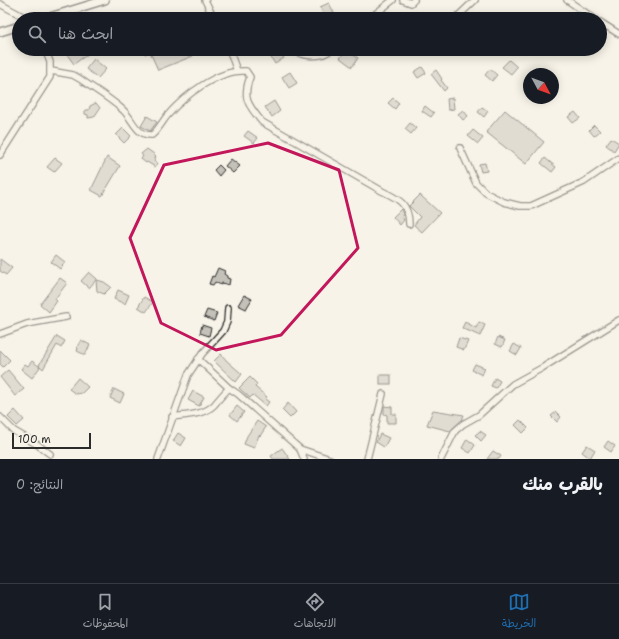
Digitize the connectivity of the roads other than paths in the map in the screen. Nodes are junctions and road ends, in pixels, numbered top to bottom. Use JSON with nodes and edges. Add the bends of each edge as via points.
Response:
{"nodes":[{"id":1,"x":104,"y":0,"type":"edge"},
{"id":2,"x":205,"y":0,"type":"edge"},
{"id":3,"x":393,"y":0,"type":"edge"},
{"id":4,"x":403,"y":0,"type":"edge"},
{"id":5,"x":414,"y":0,"type":"edge"},
{"id":6,"x":475,"y":0,"type":"edge"},
{"id":7,"x":567,"y":0,"type":"edge"},
{"id":8,"x":0,"y":4,"type":"edge"},
{"id":9,"x":15,"y":12,"type":"edge"},
{"id":10,"x":65,"y":12,"type":"edge"},
{"id":11,"x":211,"y":12,"type":"edge"},
{"id":12,"x":378,"y":12,"type":"edge"},
{"id":13,"x":462,"y":12,"type":"edge"},
{"id":14,"x":585,"y":12,"type":"edge"},
{"id":15,"x":607,"y":26,"type":"edge"},
{"id":16,"x":12,"y":28,"type":"edge"},
{"id":17,"x":0,"y":32,"type":"edge"},
{"id":18,"x":619,"y":34,"type":"edge"},
{"id":19,"x":48,"y":56,"type":"edge"},
{"id":20,"x":231,"y":56,"type":"edge"},
{"id":21,"x":237,"y":70,"type":"junction"},
{"id":22,"x":51,"y":71,"type":"junction"},
{"id":23,"x":460,"y":148,"type":"dead end"},
{"id":24,"x":0,"y":155,"type":"edge"},
{"id":25,"x":619,"y":158,"type":"edge"},
{"id":26,"x":408,"y":224,"type":"dead end"},
{"id":27,"x":228,"y":308,"type":"dead end"},
{"id":28,"x":66,"y":317,"type":"dead end"},
{"id":29,"x":619,"y":320,"type":"edge"},
{"id":30,"x":0,"y":333,"type":"edge"},
{"id":31,"x":198,"y":359,"type":"junction"},
{"id":32,"x":229,"y":388,"type":"junction"},
{"id":33,"x":383,"y":394,"type":"dead end"},
{"id":34,"x":0,"y":417,"type":"edge"},
{"id":35,"x":172,"y":417,"type":"junction"},
{"id":36,"x":300,"y":449,"type":"junction"},
{"id":37,"x":50,"y":454,"type":"dead end"},
{"id":38,"x":158,"y":459,"type":"edge"},
{"id":39,"x":304,"y":459,"type":"edge"},
{"id":40,"x":330,"y":459,"type":"edge"},
{"id":41,"x":367,"y":459,"type":"edge"},
{"id":42,"x":441,"y":459,"type":"edge"}],
"edges":[{"from":1,"to":10,"type":"main road"},
{"from":2,"to":11,"type":"street"},
{"from":3,"to":12,"type":"street"},
{"from":4,"to":5,"type":"street","via":[[411,3]]},
{"from":6,"to":13,"type":"street"},
{"from":7,"to":14,"type":"street"},
{"from":8,"to":9,"type":"street"},
{"from":15,"to":18,"type":"street"},
{"from":16,"to":17,"type":"main road"},
{"from":19,"to":22,"type":"street"},
{"from":20,"to":21,"type":"street"},
{"from":21,"to":22,"type":"street","via":[[204,83],[167,116],[152,135],[146,136],[124,111],[80,79]]},
{"from":21,"to":26,"type":"street","via":[[249,74],[245,94],[262,122],[395,197],[409,213]]},
{"from":22,"to":24,"type":"street"},
{"from":23,"to":25,"type":"street","via":[[476,182],[486,193],[520,206],[531,206],[584,182]]},
{"from":27,"to":31,"type":"street","via":[[223,331]]},
{"from":28,"to":30,"type":"street","via":[[27,324]]},
{"from":29,"to":42,"type":"street","via":[[513,384],[479,415],[455,431]]},
{"from":31,"to":32,"type":"street"},
{"from":31,"to":35,"type":"street","via":[[188,375]]},
{"from":32,"to":35,"type":"street","via":[[206,410],[192,415]]},
{"from":32,"to":36,"type":"street"},
{"from":33,"to":41,"type":"street"},
{"from":34,"to":37,"type":"street","via":[[14,431]]},
{"from":35,"to":38,"type":"street"},
{"from":36,"to":39,"type":"street"},
{"from":36,"to":40,"type":"street"}]}
